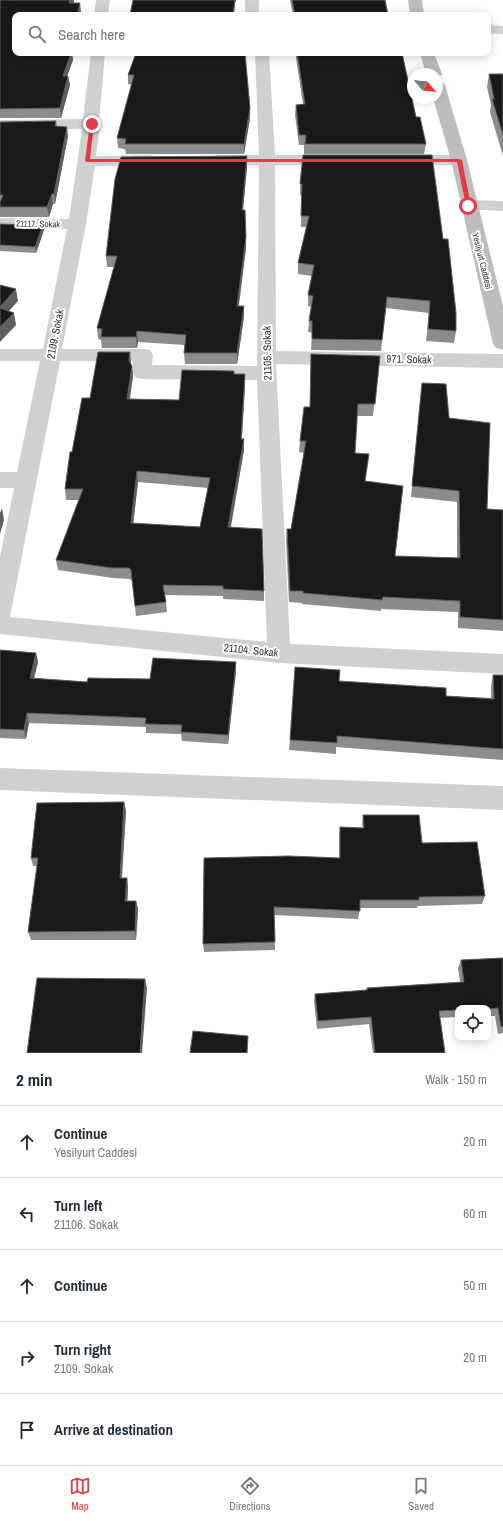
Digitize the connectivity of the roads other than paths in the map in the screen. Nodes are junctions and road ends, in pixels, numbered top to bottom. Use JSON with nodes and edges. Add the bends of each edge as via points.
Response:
{"nodes":[{"id":1,"x":103,"y":0,"type":"edge"},
{"id":2,"x":252,"y":0,"type":"edge"},
{"id":3,"x":415,"y":0,"type":"edge"},
{"id":4,"x":102,"y":12,"type":"edge"},
{"id":5,"x":252,"y":12,"type":"edge"},
{"id":6,"x":417,"y":12,"type":"edge"},
{"id":7,"x":491,"y":29,"type":"edge"},
{"id":8,"x":503,"y":30,"type":"edge"},
{"id":9,"x":98,"y":56,"type":"edge"},
{"id":10,"x":262,"y":56,"type":"edge"},
{"id":11,"x":429,"y":56,"type":"edge"},
{"id":12,"x":432,"y":68,"type":"edge"},
{"id":13,"x":443,"y":104,"type":"edge"},
{"id":14,"x":92,"y":124,"type":"junction"},
{"id":15,"x":0,"y":125,"type":"edge"},
{"id":16,"x":166,"y":160,"type":"edge"},
{"id":17,"x":205,"y":160,"type":"edge"},
{"id":18,"x":267,"y":160,"type":"junction"},
{"id":19,"x":347,"y":160,"type":"edge"},
{"id":20,"x":387,"y":160,"type":"edge"},
{"id":21,"x":459,"y":160,"type":"junction"},
{"id":22,"x":87,"y":161,"type":"junction"},
{"id":23,"x":468,"y":206,"type":"junction"},
{"id":24,"x":503,"y":206,"type":"edge"},
{"id":25,"x":0,"y":223,"type":"edge"},
{"id":26,"x":77,"y":224,"type":"junction"},
{"id":27,"x":503,"y":344,"type":"edge"},
{"id":28,"x":0,"y":355,"type":"edge"},
{"id":29,"x":51,"y":355,"type":"junction"},
{"id":30,"x":503,"y":361,"type":"edge"},
{"id":31,"x":266,"y":365,"type":"junction"},
{"id":32,"x":0,"y":480,"type":"edge"},
{"id":33,"x":26,"y":480,"type":"junction"},
{"id":34,"x":0,"y":614,"type":"edge"},
{"id":35,"x":0,"y":625,"type":"edge"},
{"id":36,"x":278,"y":653,"type":"junction"},
{"id":37,"x":503,"y":664,"type":"edge"},
{"id":38,"x":0,"y":779,"type":"edge"},
{"id":39,"x":503,"y":798,"type":"edge"}],
"edges":[{"from":1,"to":4,"type":"street"},
{"from":2,"to":5,"type":"street"},
{"from":3,"to":6,"type":"street"},
{"from":7,"to":8,"type":"street"},
{"from":9,"to":14,"type":"street","name":"2109. Sokak"},
{"from":10,"to":18,"type":"street","name":"21105. Sokak"},
{"from":11,"to":12,"type":"street"},
{"from":13,"to":21,"type":"street","name":"Yesilyurt Caddesi"},
{"from":14,"to":15,"type":"street"},
{"from":14,"to":22,"type":"street","name":"2109. Sokak"},
{"from":16,"to":22,"type":"street"},
{"from":17,"to":18,"type":"street"},
{"from":18,"to":19,"type":"street"},
{"from":18,"to":31,"type":"street","name":"21105. Sokak"},
{"from":20,"to":21,"type":"street"},
{"from":21,"to":23,"type":"street","name":"Yesilyurt Caddesi"},
{"from":22,"to":26,"type":"street","name":"2109. Sokak"},
{"from":23,"to":24,"type":"street"},
{"from":23,"to":27,"type":"street","name":"Yesilyurt Caddesi"},
{"from":25,"to":26,"type":"street","name":"21117. Sokak"},
{"from":26,"to":29,"type":"street","name":"2109. Sokak"},
{"from":28,"to":29,"type":"street"},
{"from":29,"to":31,"type":"street","name":"971. Sokak","via":[[143,355],[142,372]]},
{"from":29,"to":33,"type":"street","name":"2109. Sokak"},
{"from":30,"to":31,"type":"street","name":"971. Sokak"},
{"from":31,"to":36,"type":"street","name":"21105. Sokak"},
{"from":32,"to":33,"type":"street"},
{"from":33,"to":34,"type":"street","name":"2109. Sokak"},
{"from":35,"to":36,"type":"street","name":"21104. Sokak"},
{"from":36,"to":37,"type":"street","name":"21104. Sokak"},
{"from":38,"to":39,"type":"street"}]}
